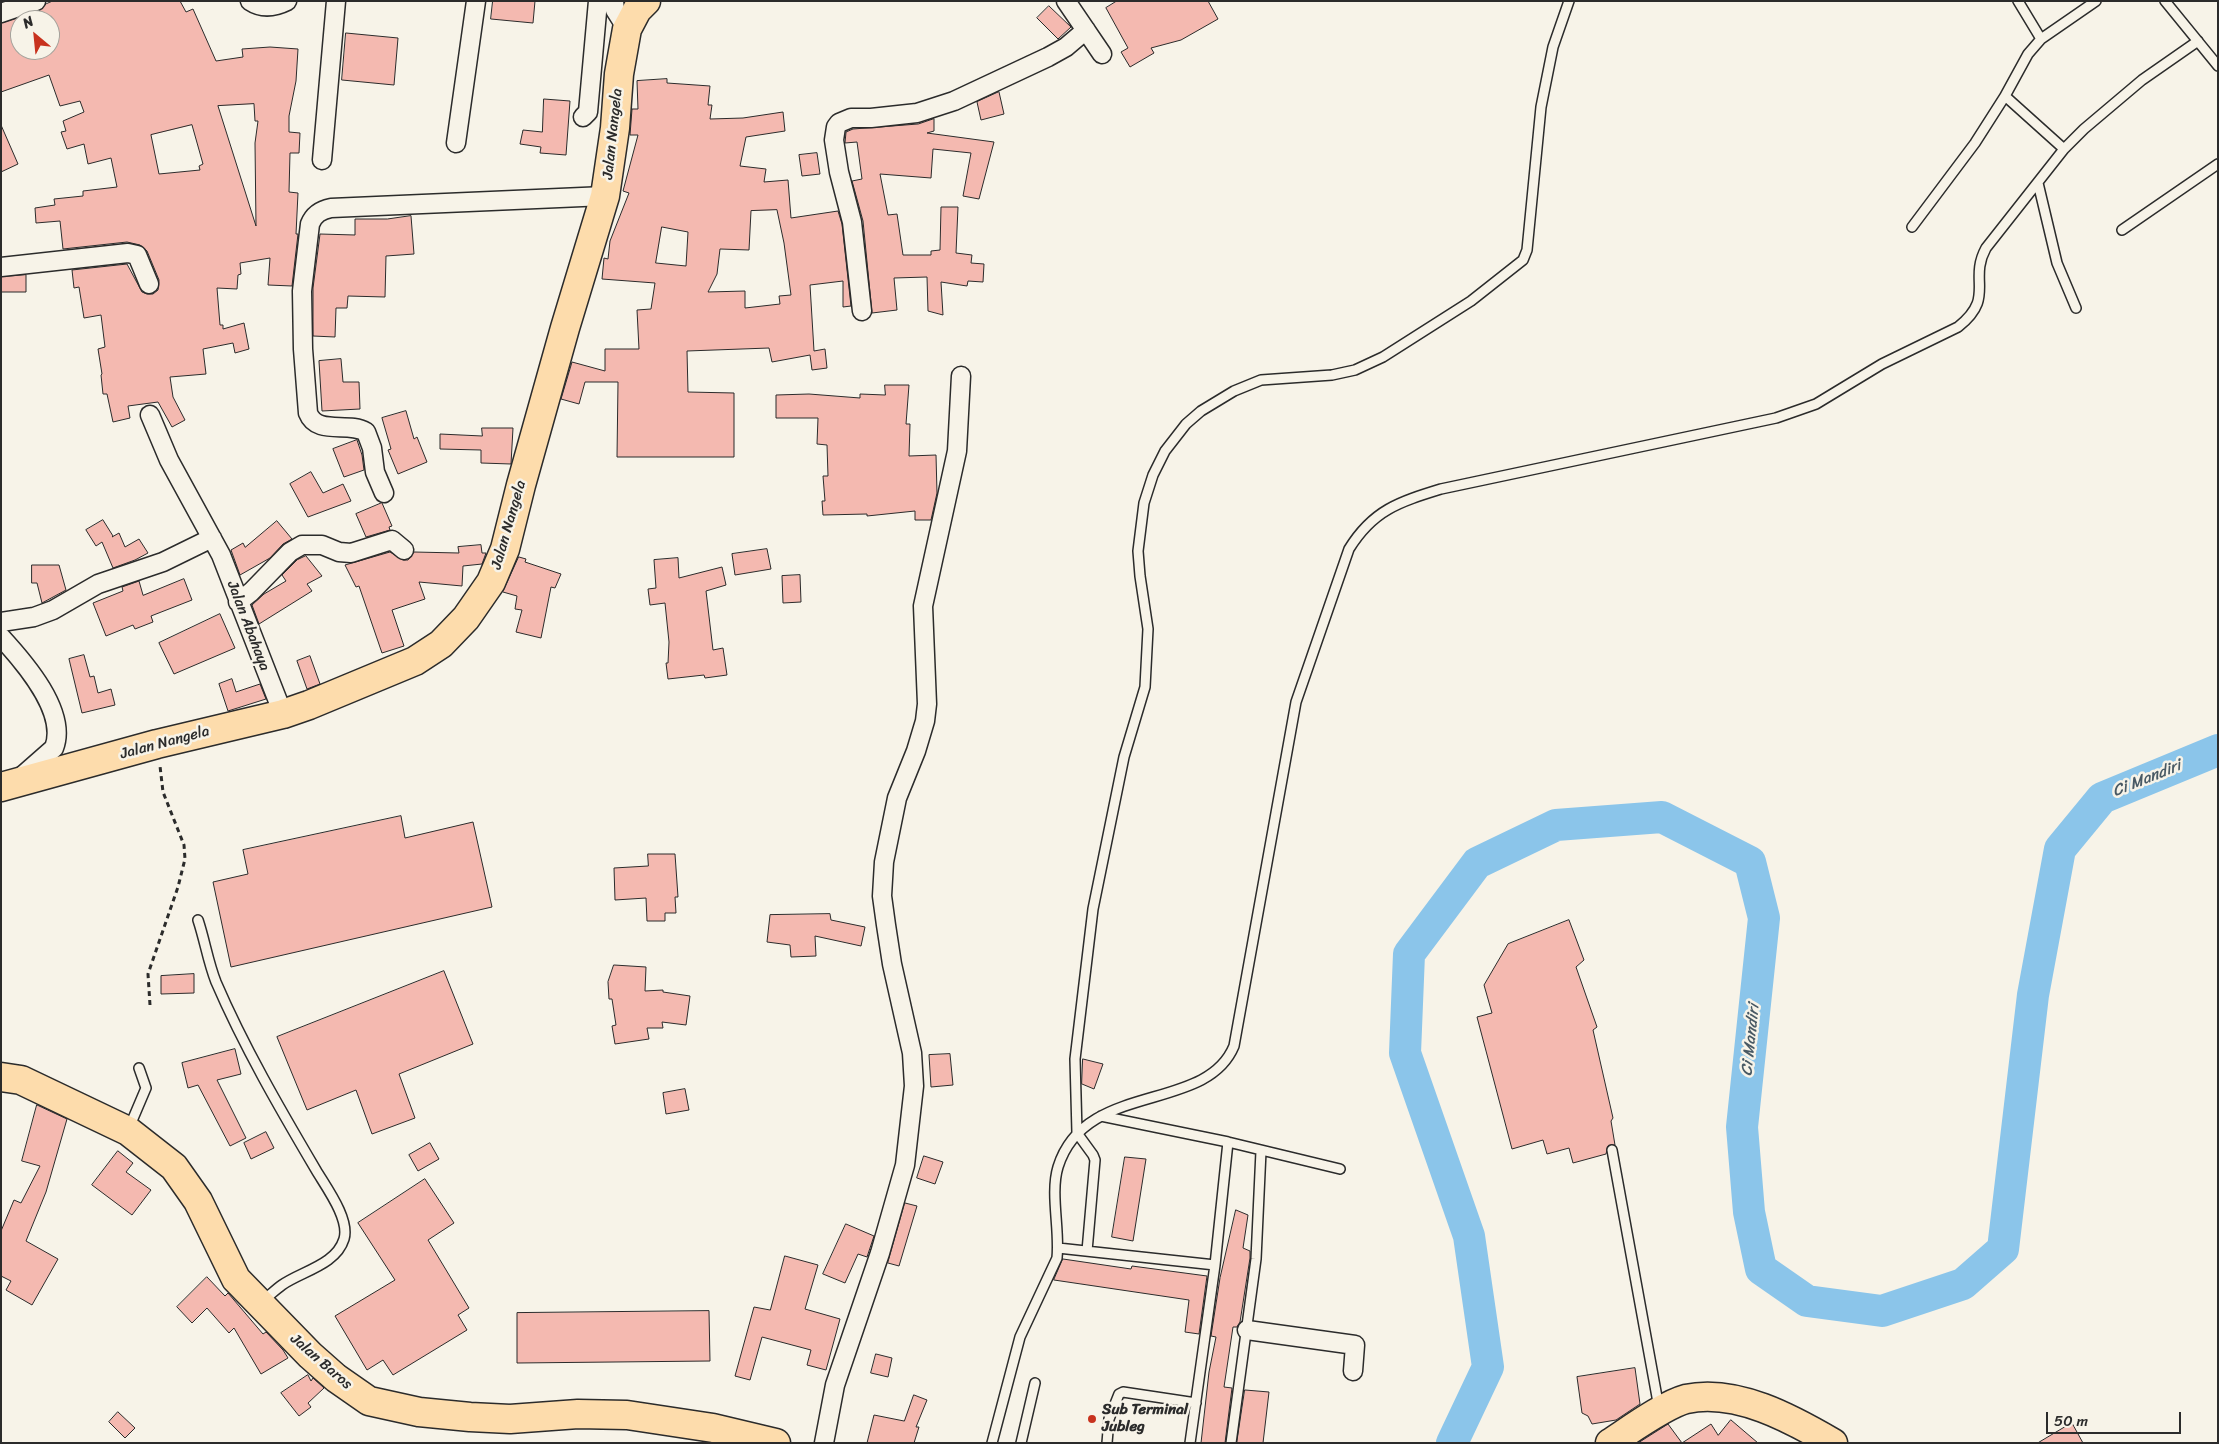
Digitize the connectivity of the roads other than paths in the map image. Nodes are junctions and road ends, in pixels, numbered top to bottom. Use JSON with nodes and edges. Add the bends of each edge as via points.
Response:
{"nodes":[{"id":1,"x":36,"y":1,"type":"edge"},
{"id":2,"x":250,"y":1,"type":"edge"},
{"id":3,"x":287,"y":1,"type":"edge"},
{"id":4,"x":336,"y":1,"type":"edge"},
{"id":5,"x":476,"y":1,"type":"edge"},
{"id":6,"x":598,"y":1,"type":"edge"},
{"id":7,"x":614,"y":1,"type":"edge"},
{"id":8,"x":646,"y":1,"type":"edge"},
{"id":9,"x":1066,"y":1,"type":"edge"},
{"id":10,"x":1569,"y":1,"type":"edge"},
{"id":11,"x":2018,"y":1,"type":"edge"},
{"id":12,"x":2096,"y":1,"type":"edge"},
{"id":13,"x":2165,"y":1,"type":"edge"},
{"id":14,"x":1,"y":13,"type":"edge"},
{"id":15,"x":627,"y":29,"type":"junction"},
{"id":16,"x":1086,"y":30,"type":"junction"},
{"id":17,"x":2041,"y":39,"type":"junction"},
{"id":18,"x":2198,"y":41,"type":"junction"},
{"id":19,"x":1102,"y":54,"type":"dead end"},
{"id":20,"x":2218,"y":66,"type":"edge"},
{"id":21,"x":2006,"y":96,"type":"junction"},
{"id":22,"x":583,"y":118,"type":"dead end"},
{"id":23,"x":456,"y":143,"type":"dead end"},
{"id":24,"x":2064,"y":149,"type":"junction"},
{"id":25,"x":322,"y":160,"type":"dead end"},
{"id":26,"x":2218,"y":164,"type":"edge"},
{"id":27,"x":2038,"y":183,"type":"junction"},
{"id":28,"x":605,"y":196,"type":"junction"},
{"id":29,"x":1912,"y":227,"type":"dead end"},
{"id":30,"x":2122,"y":230,"type":"dead end"},
{"id":31,"x":1,"y":267,"type":"edge"},
{"id":32,"x":149,"y":284,"type":"dead end"},
{"id":33,"x":2076,"y":308,"type":"dead end"},
{"id":34,"x":862,"y":311,"type":"dead end"},
{"id":35,"x":961,"y":376,"type":"dead end"},
{"id":36,"x":150,"y":415,"type":"dead end"},
{"id":37,"x":384,"y":494,"type":"dead end"},
{"id":38,"x":212,"y":538,"type":"junction"},
{"id":39,"x":404,"y":550,"type":"dead end"},
{"id":40,"x":238,"y":602,"type":"junction"},
{"id":41,"x":1,"y":622,"type":"edge"},
{"id":42,"x":1,"y":637,"type":"edge"},
{"id":43,"x":283,"y":714,"type":"junction"},
{"id":44,"x":6,"y":786,"type":"edge"},
{"id":45,"x":198,"y":920,"type":"dead end"},
{"id":46,"x":139,"y":1068,"type":"dead end"},
{"id":47,"x":1,"y":1077,"type":"edge"},
{"id":48,"x":1102,"y":1116,"type":"junction"},
{"id":49,"x":128,"y":1131,"type":"junction"},
{"id":50,"x":1077,"y":1133,"type":"junction"},
{"id":51,"x":1228,"y":1142,"type":"junction"},
{"id":52,"x":1261,"y":1150,"type":"junction"},
{"id":53,"x":1612,"y":1150,"type":"dead end"},
{"id":54,"x":1340,"y":1169,"type":"dead end"},
{"id":55,"x":1058,"y":1248,"type":"junction"},
{"id":56,"x":1087,"y":1251,"type":"junction"},
{"id":57,"x":1215,"y":1265,"type":"junction"},
{"id":58,"x":259,"y":1304,"type":"junction"},
{"id":59,"x":1247,"y":1330,"type":"junction"},
{"id":60,"x":1353,"y":1371,"type":"dead end"},
{"id":61,"x":1035,"y":1383,"type":"dead end"},
{"id":62,"x":1196,"y":1403,"type":"junction"},
{"id":63,"x":1660,"y":1412,"type":"junction"},
{"id":64,"x":776,"y":1443,"type":"edge"},
{"id":65,"x":824,"y":1443,"type":"edge"},
{"id":66,"x":992,"y":1443,"type":"edge"},
{"id":67,"x":1021,"y":1443,"type":"edge"},
{"id":68,"x":1107,"y":1443,"type":"edge"},
{"id":69,"x":1190,"y":1443,"type":"edge"},
{"id":70,"x":1231,"y":1443,"type":"edge"},
{"id":71,"x":1610,"y":1443,"type":"edge"},
{"id":72,"x":1834,"y":1443,"type":"edge"}],
"edges":[{"from":1,"to":14,"type":"street"},
{"from":2,"to":3,"type":"street","via":[[263,7]]},
{"from":4,"to":25,"type":"street"},
{"from":5,"to":23,"type":"street"},
{"from":6,"to":22,"type":"street","via":[[588,112]]},
{"from":7,"to":15,"type":"street","via":[[615,10]]},
{"from":8,"to":15,"type":"main road","name":"Jalan Nangela"},
{"from":9,"to":16,"type":"street"},
{"from":10,"to":50,"type":"lane","via":[[1554,47],[1541,107],[1527,250],[1523,260],[1471,301],[1383,357],[1355,370],[1332,375],[1261,380],[1234,391],[1186,424],[1165,451],[1154,475],[1144,503],[1138,551],[1148,629],[1145,687],[1124,757],[1093,909],[1075,1059]]},
{"from":11,"to":17,"type":"lane"},
{"from":12,"to":17,"type":"lane"},
{"from":13,"to":18,"type":"lane"},
{"from":15,"to":28,"type":"main road","name":"Jalan Nangela"},
{"from":16,"to":19,"type":"street"},
{"from":16,"to":34,"type":"street","via":[[1048,57],[954,101],[917,112],[851,118],[839,123],[834,140],[852,222]]},
{"from":17,"to":21,"type":"lane","via":[[2028,54]]},
{"from":18,"to":20,"type":"lane"},
{"from":18,"to":24,"type":"lane","via":[[2142,80]]},
{"from":21,"to":24,"type":"lane"},
{"from":21,"to":29,"type":"lane"},
{"from":24,"to":27,"type":"lane"},
{"from":26,"to":30,"type":"lane"},
{"from":27,"to":33,"type":"lane","via":[[2057,263]]},
{"from":27,"to":48,"type":"lane","via":[[1982,256],[1980,298],[1969,318],[1958,327],[1882,364],[1816,404],[1776,418],[1441,489],[1396,505],[1371,520],[1349,549],[1296,702],[1244,998],[1231,1052],[1222,1066],[1197,1082]]},
{"from":28,"to":37,"type":"street","via":[[331,208],[314,216],[310,224],[302,291],[308,413],[318,425],[366,432],[375,472]]},
{"from":28,"to":43,"type":"main road","name":"Jalan Nangela","via":[[565,328],[505,549],[480,601],[441,644],[415,661]]},
{"from":31,"to":32,"type":"street","via":[[128,253],[137,256]]},
{"from":35,"to":65,"type":"street","via":[[957,451],[923,606],[925,721],[897,798],[884,862],[882,896],[886,925],[912,1053],[914,1086],[908,1147],[880,1252],[835,1385]]},
{"from":36,"to":38,"type":"street","name":"Jalan Abahaya"},
{"from":38,"to":40,"type":"street","name":"Jalan Abahaya"},
{"from":38,"to":41,"type":"street","via":[[163,562],[98,584],[53,610]]},
{"from":39,"to":40,"type":"street","via":[[392,540],[351,553],[322,545],[302,545],[290,552]]},
{"from":40,"to":43,"type":"street","name":"Jalan Abahaya"},
{"from":42,"to":44,"type":"street","via":[[35,676],[49,704],[56,729],[54,748]]},
{"from":43,"to":44,"type":"main road","name":"Jalan Nangela","via":[[157,744]]},
{"from":45,"to":58,"type":"lane","via":[[216,982],[246,1046],[327,1188],[345,1230],[341,1246],[333,1255],[282,1285]]},
{"from":46,"to":49,"type":"lane","via":[[146,1088]]},
{"from":47,"to":49,"type":"main road","name":"Jalan Baros","via":[[21,1080]]},
{"from":48,"to":50,"type":"lane"},
{"from":48,"to":51,"type":"lane"},
{"from":49,"to":58,"type":"main road","name":"Jalan Baros","via":[[174,1167],[198,1201],[236,1279]]},
{"from":50,"to":55,"type":"lane","via":[[1066,1147],[1057,1170]]},
{"from":50,"to":56,"type":"lane","via":[[1095,1160]]},
{"from":51,"to":52,"type":"lane"},
{"from":51,"to":57,"type":"lane"},
{"from":52,"to":54,"type":"lane"},
{"from":52,"to":59,"type":"lane","via":[[1256,1259]]},
{"from":53,"to":63,"type":"lane"},
{"from":55,"to":56,"type":"lane"},
{"from":55,"to":66,"type":"lane","via":[[1051,1272],[1020,1337]]},
{"from":56,"to":57,"type":"lane"},
{"from":57,"to":62,"type":"lane"},
{"from":58,"to":64,"type":"main road","name":"Jalan Baros","via":[[336,1378],[369,1400],[386,1405],[433,1413],[510,1419],[578,1414],[627,1415],[713,1428]]},
{"from":59,"to":60,"type":"street","via":[[1355,1345]]},
{"from":59,"to":70,"type":"lane"},
{"from":61,"to":67,"type":"lane"},
{"from":62,"to":68,"type":"lane","via":[[1123,1392],[1119,1394],[1109,1419]]},
{"from":62,"to":69,"type":"lane"},
{"from":63,"to":71,"type":"main road"},
{"from":63,"to":72,"type":"main road","via":[[1685,1400],[1723,1398],[1783,1417]]}]}
